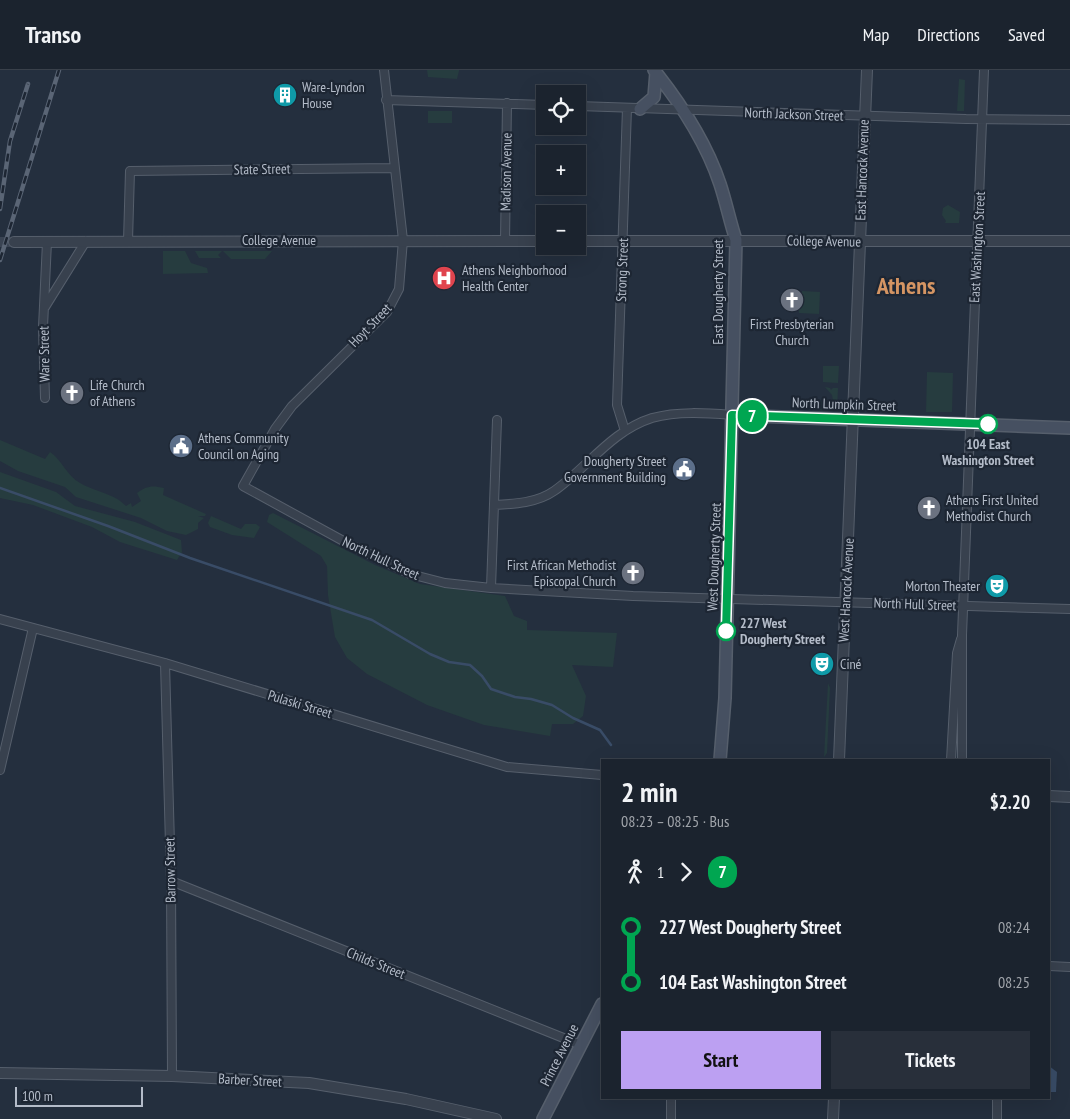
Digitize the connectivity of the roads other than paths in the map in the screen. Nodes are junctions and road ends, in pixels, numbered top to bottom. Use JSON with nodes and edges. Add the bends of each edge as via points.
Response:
{"nodes":[{"id":1,"x":384,"y":70,"type":"edge"},
{"id":2,"x":867,"y":70,"type":"edge"},
{"id":3,"x":984,"y":70,"type":"edge"},
{"id":4,"x":655,"y":71,"type":"edge"},
{"id":5,"x":386,"y":100,"type":"junction"},
{"id":6,"x":507,"y":103,"type":"junction"},
{"id":7,"x":536,"y":105,"type":"edge"},
{"id":8,"x":586,"y":106,"type":"edge"},
{"id":9,"x":627,"y":108,"type":"junction"},
{"id":10,"x":640,"y":109,"type":"junction"},
{"id":11,"x":685,"y":111,"type":"junction"},
{"id":12,"x":864,"y":116,"type":"junction"},
{"id":13,"x":983,"y":120,"type":"junction"},
{"id":14,"x":1070,"y":120,"type":"edge"},
{"id":15,"x":394,"y":168,"type":"junction"},
{"id":16,"x":403,"y":240,"type":"junction"},
{"id":17,"x":623,"y":240,"type":"junction"},
{"id":18,"x":736,"y":240,"type":"junction"},
{"id":19,"x":86,"y":241,"type":"junction"},
{"id":20,"x":128,"y":241,"type":"junction"},
{"id":21,"x":505,"y":241,"type":"junction"},
{"id":22,"x":536,"y":241,"type":"edge"},
{"id":23,"x":586,"y":241,"type":"edge"},
{"id":24,"x":978,"y":241,"type":"junction"},
{"id":25,"x":1070,"y":241,"type":"edge"},
{"id":26,"x":14,"y":242,"type":"tunnel mouth"},
{"id":27,"x":47,"y":242,"type":"junction"},
{"id":28,"x":859,"y":242,"type":"junction"},
{"id":29,"x":44,"y":309,"type":"junction"},
{"id":30,"x":45,"y":398,"type":"dead end"},
{"id":31,"x":732,"y":415,"type":"junction"},
{"id":32,"x":497,"y":420,"type":"dead end"},
{"id":33,"x":853,"y":420,"type":"junction"},
{"id":34,"x":970,"y":424,"type":"junction"},
{"id":35,"x":1070,"y":428,"type":"edge"},
{"id":36,"x":625,"y":431,"type":"junction"},
{"id":37,"x":244,"y":486,"type":"joint"},
{"id":38,"x":494,"y":505,"type":"junction"},
{"id":39,"x":491,"y":588,"type":"junction"},
{"id":40,"x":727,"y":598,"type":"junction"},
{"id":41,"x":845,"y":602,"type":"junction"},
{"id":42,"x":964,"y":606,"type":"junction"},
{"id":43,"x":1070,"y":609,"type":"edge"},
{"id":44,"x":0,"y":619,"type":"edge"},
{"id":45,"x":33,"y":628,"type":"junction"},
{"id":46,"x":962,"y":635,"type":"junction"},
{"id":47,"x":165,"y":663,"type":"junction"},
{"id":48,"x":720,"y":759,"type":"edge"},
{"id":49,"x":838,"y":759,"type":"edge"},
{"id":50,"x":951,"y":759,"type":"edge"},
{"id":51,"x":962,"y":759,"type":"edge"},
{"id":52,"x":0,"y":770,"type":"edge"},
{"id":53,"x":601,"y":775,"type":"edge"},
{"id":54,"x":1050,"y":796,"type":"edge"},
{"id":55,"x":1070,"y":796,"type":"edge"},
{"id":56,"x":171,"y":881,"type":"junction"},
{"id":57,"x":1050,"y":966,"type":"edge"},
{"id":58,"x":1070,"y":967,"type":"edge"},
{"id":59,"x":601,"y":1006,"type":"edge"},
{"id":60,"x":581,"y":1045,"type":"junction"},
{"id":61,"x":0,"y":1073,"type":"edge"},
{"id":62,"x":172,"y":1076,"type":"junction"},
{"id":63,"x":671,"y":1099,"type":"edge"},
{"id":64,"x":834,"y":1099,"type":"edge"},
{"id":65,"x":997,"y":1099,"type":"edge"},
{"id":66,"x":496,"y":1119,"type":"edge"},
{"id":67,"x":543,"y":1119,"type":"edge"},
{"id":68,"x":670,"y":1119,"type":"edge"},
{"id":69,"x":833,"y":1119,"type":"edge"},
{"id":70,"x":997,"y":1119,"type":"edge"}],
"edges":[{"from":1,"to":5,"type":"street","name":"Hoyt Street"},
{"from":2,"to":12,"type":"street","name":"East Hancock Avenue"},
{"from":3,"to":13,"type":"street","name":"East Washington Street"},
{"from":4,"to":10,"type":"main road","via":[[654,97]]},
{"from":4,"to":11,"type":"main road","name":"East Dougherty Street"},
{"from":5,"to":6,"type":"street"},
{"from":5,"to":15,"type":"street","name":"Hoyt Street"},
{"from":6,"to":7,"type":"street"},
{"from":6,"to":21,"type":"street","name":"Madison Avenue"},
{"from":8,"to":9,"type":"street","name":"North Jackson Street"},
{"from":9,"to":10,"type":"street","name":"North Jackson Street"},
{"from":9,"to":17,"type":"street","name":"Strong Street"},
{"from":10,"to":11,"type":"street","name":"North Jackson Street"},
{"from":11,"to":12,"type":"street","name":"North Jackson Street"},
{"from":11,"to":18,"type":"main road","name":"East Dougherty Street","via":[[720,182]]},
{"from":12,"to":13,"type":"street","name":"North Jackson Street"},
{"from":12,"to":28,"type":"street","name":"East Hancock Avenue"},
{"from":13,"to":14,"type":"street","name":"North Jackson Street"},
{"from":13,"to":24,"type":"street","name":"East Washington Street"},
{"from":15,"to":16,"type":"street","name":"Hoyt Street"},
{"from":15,"to":20,"type":"street","name":"State Street","via":[[130,171]]},
{"from":16,"to":20,"type":"street","name":"College Avenue"},
{"from":16,"to":21,"type":"street","name":"College Avenue"},
{"from":16,"to":37,"type":"street","name":"Hoyt Street","via":[[402,278],[387,312],[292,406],[275,429]]},
{"from":17,"to":18,"type":"street","name":"College Avenue"},
{"from":17,"to":23,"type":"street","name":"College Avenue"},
{"from":17,"to":36,"type":"street","name":"Strong Street","via":[[617,405]]},
{"from":18,"to":28,"type":"street","name":"College Avenue"},
{"from":18,"to":31,"type":"main road","name":"East Dougherty Street"},
{"from":19,"to":20,"type":"street","name":"College Avenue"},
{"from":19,"to":27,"type":"street","name":"College Avenue"},
{"from":19,"to":29,"type":"street","name":"Ware Street"},
{"from":21,"to":22,"type":"street","name":"College Avenue"},
{"from":24,"to":25,"type":"street","name":"College Avenue"},
{"from":24,"to":28,"type":"street","name":"College Avenue"},
{"from":24,"to":34,"type":"street","name":"East Washington Street"},
{"from":26,"to":27,"type":"street","name":"College Avenue"},
{"from":27,"to":29,"type":"street","name":"Ware Street"},
{"from":28,"to":33,"type":"street","name":"East Hancock Avenue"},
{"from":29,"to":30,"type":"street","name":"Ware Street"},
{"from":31,"to":33,"type":"main road","name":"North Lumpkin Street"},
{"from":31,"to":36,"type":"street","name":"North Lumpkin Street","via":[[669,415],[652,418]]},
{"from":31,"to":40,"type":"main road","name":"West Dougherty Street"},
{"from":32,"to":38,"type":"street"},
{"from":33,"to":34,"type":"main road","name":"North Lumpkin Street"},
{"from":33,"to":41,"type":"street","name":"West Hancock Avenue"},
{"from":34,"to":35,"type":"main road","name":"North Lumpkin Street"},
{"from":34,"to":42,"type":"street","name":"East Washington Street"},
{"from":36,"to":38,"type":"street","name":"North Lumpkin Street","via":[[553,491],[525,502]]},
{"from":37,"to":39,"type":"street","name":"North Hull Street","via":[[410,574],[445,583]]},
{"from":38,"to":39,"type":"street"},
{"from":39,"to":40,"type":"street","name":"North Hull Street"},
{"from":40,"to":41,"type":"street","name":"North Hull Street"},
{"from":40,"to":48,"type":"main road","name":"West Dougherty Street","via":[[725,715]]},
{"from":41,"to":42,"type":"street","name":"North Hull Street"},
{"from":41,"to":49,"type":"street","name":"West Hancock Avenue"},
{"from":42,"to":43,"type":"street","name":"North Hull Street"},
{"from":42,"to":46,"type":"street","name":"East Washington Street"},
{"from":44,"to":45,"type":"street","name":"Pulaski Street"},
{"from":45,"to":47,"type":"street","name":"Pulaski Street"},
{"from":45,"to":52,"type":"street"},
{"from":46,"to":50,"type":"street","via":[[957,653]]},
{"from":46,"to":51,"type":"street"},
{"from":47,"to":53,"type":"street","name":"Pulaski Street","via":[[507,767]]},
{"from":47,"to":56,"type":"street","name":"Barrow Street"},
{"from":54,"to":55,"type":"street"},
{"from":56,"to":60,"type":"street","name":"Childs Street"},
{"from":56,"to":62,"type":"street","name":"Barrow Street"},
{"from":57,"to":58,"type":"street"},
{"from":59,"to":60,"type":"main road","name":"Prince Avenue"},
{"from":60,"to":67,"type":"main road","name":"Prince Avenue"},
{"from":61,"to":62,"type":"street","name":"Barber Street"},
{"from":62,"to":66,"type":"street","name":"Barber Street","via":[[309,1083],[406,1099]]},
{"from":63,"to":68,"type":"street"},
{"from":64,"to":69,"type":"street"},
{"from":65,"to":70,"type":"street"}]}
